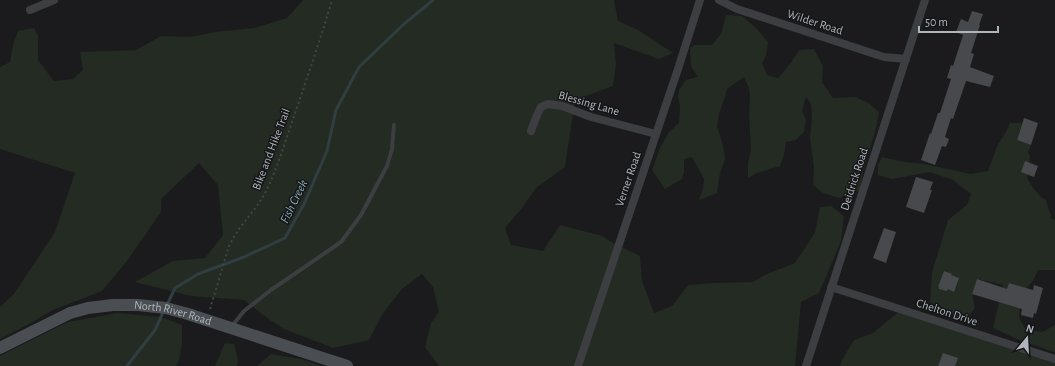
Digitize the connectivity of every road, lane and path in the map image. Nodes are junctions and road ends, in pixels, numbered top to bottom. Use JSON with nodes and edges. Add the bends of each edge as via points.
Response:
{"nodes":[{"id":1,"x":54,"y":0,"type":"edge"},
{"id":2,"x":332,"y":0,"type":"edge"},
{"id":3,"x":700,"y":0,"type":"edge"},
{"id":4,"x":719,"y":0,"type":"edge"},
{"id":5,"x":925,"y":0,"type":"edge"},
{"id":6,"x":30,"y":10,"type":"dead end"},
{"id":7,"x":906,"y":59,"type":"junction"},
{"id":8,"x":394,"y":125,"type":"dead end"},
{"id":9,"x":531,"y":131,"type":"dead end"},
{"id":10,"x":656,"y":134,"type":"junction"},
{"id":11,"x":831,"y":287,"type":"junction"},
{"id":12,"x":206,"y":320,"type":"junction"},
{"id":13,"x":230,"y":328,"type":"junction"},
{"id":14,"x":0,"y":348,"type":"edge"},
{"id":15,"x":1055,"y":359,"type":"edge"},
{"id":16,"x":347,"y":366,"type":"edge"},
{"id":17,"x":578,"y":366,"type":"edge"},
{"id":18,"x":806,"y":366,"type":"edge"}],
"edges":[{"from":1,"to":6,"type":"street"},
{"from":2,"to":12,"type":"path","name":"Bike and Hike Trail","via":[[272,178],[260,201],[229,246]]},
{"from":3,"to":10,"type":"street","name":"Verner Road"},
{"from":4,"to":7,"type":"street","name":"Wilder Road","via":[[737,9],[884,57]]},
{"from":5,"to":7,"type":"street","name":"Deidrick Road"},
{"from":7,"to":11,"type":"street","name":"Deidrick Road"},
{"from":8,"to":13,"type":"lane","via":[[392,149],[387,166],[347,234],[340,242],[270,290],[244,311]]},
{"from":9,"to":10,"type":"street","name":"Blessing Lane","via":[[541,107],[548,104]]},
{"from":10,"to":17,"type":"street","name":"Verner Road"},
{"from":11,"to":15,"type":"street","name":"Chelton Drive"},
{"from":11,"to":18,"type":"street","name":"Deidrick Road"},
{"from":12,"to":13,"type":"street","name":"North River Road"},
{"from":12,"to":14,"type":"street","name":"North River Road","via":[[166,308],[138,304],[88,308],[70,313]]},
{"from":13,"to":16,"type":"street","name":"North River Road"}]}
